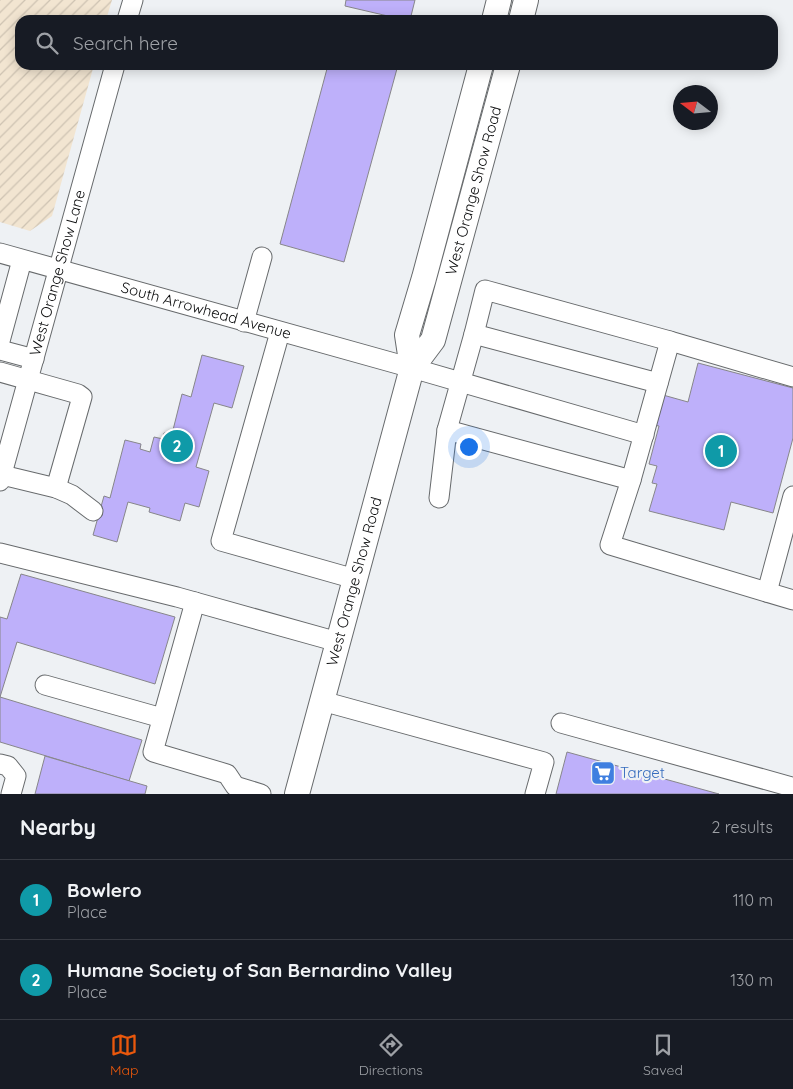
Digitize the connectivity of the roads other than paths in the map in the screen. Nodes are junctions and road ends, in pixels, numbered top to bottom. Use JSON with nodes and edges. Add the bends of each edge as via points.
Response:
{"nodes":[{"id":1,"x":133,"y":0,"type":"edge"},
{"id":2,"x":499,"y":0,"type":"edge"},
{"id":3,"x":526,"y":0,"type":"edge"},
{"id":4,"x":128,"y":15,"type":"edge"},
{"id":5,"x":495,"y":15,"type":"edge"},
{"id":6,"x":522,"y":15,"type":"edge"},
{"id":7,"x":114,"y":70,"type":"edge"},
{"id":8,"x":482,"y":70,"type":"edge"},
{"id":9,"x":507,"y":70,"type":"edge"},
{"id":10,"x":0,"y":254,"type":"edge"},
{"id":11,"x":262,"y":258,"type":"dead end"},
{"id":12,"x":22,"y":260,"type":"junction"},
{"id":13,"x":58,"y":270,"type":"junction"},
{"id":14,"x":244,"y":322,"type":"junction"},
{"id":15,"x":280,"y":332,"type":"junction"},
{"id":16,"x":474,"y":334,"type":"junction"},
{"id":17,"x":0,"y":341,"type":"edge"},
{"id":18,"x":670,"y":341,"type":"junction"},
{"id":19,"x":0,"y":350,"type":"edge"},
{"id":20,"x":34,"y":359,"type":"junction"},
{"id":21,"x":412,"y":368,"type":"junction"},
{"id":22,"x":0,"y":372,"type":"edge"},
{"id":23,"x":793,"y":377,"type":"edge"},
{"id":24,"x":28,"y":379,"type":"junction"},
{"id":25,"x":460,"y":382,"type":"junction"},
{"id":26,"x":658,"y":383,"type":"junction"},
{"id":27,"x":447,"y":430,"type":"junction"},
{"id":28,"x":644,"y":435,"type":"junction"},
{"id":29,"x":1,"y":478,"type":"edge"},
{"id":30,"x":631,"y":480,"type":"junction"},
{"id":31,"x":56,"y":488,"type":"junction"},
{"id":32,"x":793,"y":496,"type":"edge"},
{"id":33,"x":439,"y":498,"type":"dead end"},
{"id":34,"x":93,"y":511,"type":"dead end"},
{"id":35,"x":0,"y":552,"type":"edge"},
{"id":36,"x":355,"y":579,"type":"junction"},
{"id":37,"x":767,"y":592,"type":"junction"},
{"id":38,"x":793,"y":600,"type":"edge"},
{"id":39,"x":195,"y":602,"type":"junction"},
{"id":40,"x":338,"y":642,"type":"junction"},
{"id":41,"x":45,"y":685,"type":"dead end"},
{"id":42,"x":322,"y":701,"type":"junction"},
{"id":43,"x":162,"y":718,"type":"junction"},
{"id":44,"x":561,"y":723,"type":"dead end"},
{"id":45,"x":0,"y":764,"type":"edge"},
{"id":46,"x":792,"y":788,"type":"edge"},
{"id":47,"x":11,"y":794,"type":"edge"},
{"id":48,"x":261,"y":794,"type":"edge"},
{"id":49,"x":297,"y":794,"type":"edge"},
{"id":50,"x":535,"y":794,"type":"edge"}],
"edges":[{"from":1,"to":4,"type":"street"},
{"from":2,"to":5,"type":"main road"},
{"from":3,"to":6,"type":"main road"},
{"from":7,"to":13,"type":"street","name":"West Orange Show Lane"},
{"from":8,"to":21,"type":"main road","name":"West Orange Show Road","via":[[407,335]]},
{"from":9,"to":21,"type":"main road","name":"West Orange Show Road","via":[[433,340]]},
{"from":10,"to":12,"type":"street","name":"South Arrowhead Avenue"},
{"from":11,"to":14,"type":"street"},
{"from":12,"to":13,"type":"street","name":"South Arrowhead Avenue"},
{"from":12,"to":17,"type":"street"},
{"from":13,"to":14,"type":"street","name":"South Arrowhead Avenue"},
{"from":13,"to":20,"type":"street","name":"West Orange Show Lane"},
{"from":14,"to":15,"type":"street","name":"South Arrowhead Avenue"},
{"from":15,"to":21,"type":"street","name":"South Arrowhead Avenue"},
{"from":15,"to":36,"type":"street","via":[[221,542]]},
{"from":16,"to":18,"type":"street","via":[[485,290]]},
{"from":16,"to":25,"type":"street"},
{"from":16,"to":26,"type":"street"},
{"from":18,"to":23,"type":"street"},
{"from":18,"to":26,"type":"street"},
{"from":19,"to":20,"type":"street"},
{"from":20,"to":24,"type":"street","name":"West Orange Show Lane"},
{"from":21,"to":25,"type":"street","name":"South Arrowhead Avenue"},
{"from":21,"to":36,"type":"main road","name":"West Orange Show Road"},
{"from":22,"to":24,"type":"street"},
{"from":24,"to":29,"type":"street","name":"West Orange Show Lane"},
{"from":24,"to":31,"type":"street","via":[[82,397]]},
{"from":25,"to":27,"type":"street"},
{"from":25,"to":28,"type":"street","name":"South Arrowhead Avenue"},
{"from":26,"to":28,"type":"street"},
{"from":27,"to":30,"type":"street"},
{"from":27,"to":33,"type":"street"},
{"from":28,"to":30,"type":"street"},
{"from":29,"to":31,"type":"street"},
{"from":30,"to":37,"type":"street","via":[[610,545]]},
{"from":31,"to":34,"type":"street","via":[[72,495]]},
{"from":32,"to":37,"type":"street"},
{"from":35,"to":39,"type":"street"},
{"from":36,"to":40,"type":"main road","name":"West Orange Show Road"},
{"from":37,"to":38,"type":"street"},
{"from":39,"to":40,"type":"street"},
{"from":39,"to":43,"type":"street"},
{"from":40,"to":42,"type":"main road","name":"West Orange Show Road"},
{"from":41,"to":43,"type":"street"},
{"from":42,"to":49,"type":"main road","name":"West Orange Show Road"},
{"from":42,"to":50,"type":"street","via":[[544,762]]},
{"from":43,"to":48,"type":"street","via":[[153,752],[227,774],[235,786]]},
{"from":44,"to":46,"type":"street"},
{"from":45,"to":47,"type":"street","via":[[8,766],[16,776]]}]}
